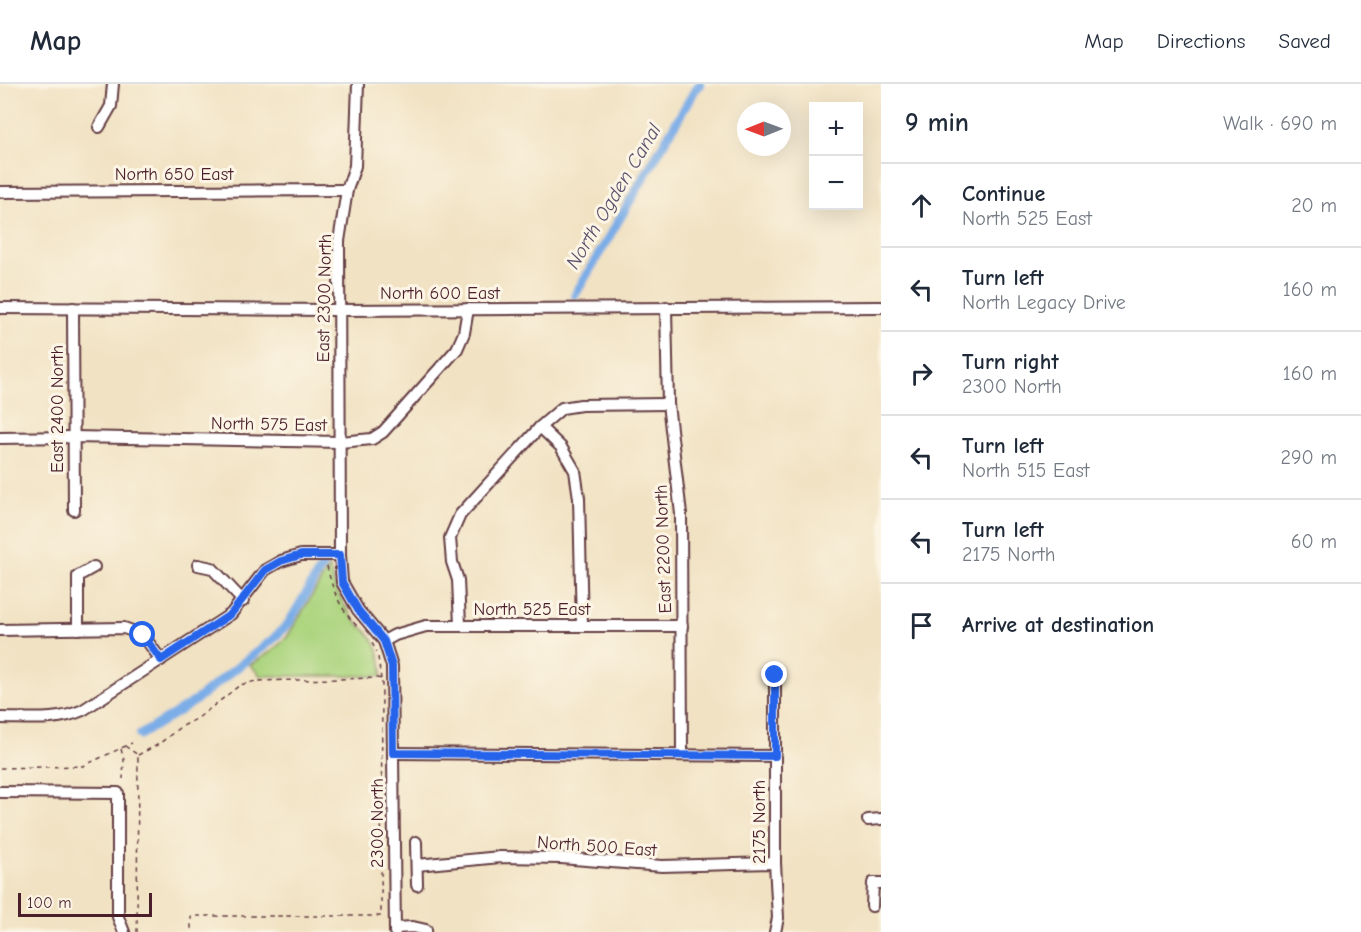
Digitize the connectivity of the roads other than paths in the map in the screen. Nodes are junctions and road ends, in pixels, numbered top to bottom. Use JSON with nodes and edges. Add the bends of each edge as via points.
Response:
{"nodes":[{"id":1,"x":113,"y":84,"type":"edge"},
{"id":2,"x":358,"y":84,"type":"edge"},
{"id":3,"x":99,"y":127,"type":"dead end"},
{"id":4,"x":347,"y":190,"type":"junction"},
{"id":5,"x":0,"y":192,"type":"edge"},
{"id":6,"x":666,"y":307,"type":"junction"},
{"id":7,"x":881,"y":307,"type":"edge"},
{"id":8,"x":0,"y":308,"type":"edge"},
{"id":9,"x":73,"y":308,"type":"junction"},
{"id":10,"x":468,"y":309,"type":"junction"},
{"id":11,"x":339,"y":310,"type":"junction"},
{"id":12,"x":668,"y":404,"type":"junction"},
{"id":13,"x":540,"y":427,"type":"junction"},
{"id":14,"x":73,"y":437,"type":"junction"},
{"id":15,"x":0,"y":438,"type":"edge"},
{"id":16,"x":340,"y":442,"type":"junction"},
{"id":17,"x":74,"y":510,"type":"dead end"},
{"id":18,"x":340,"y":555,"type":"junction"},
{"id":19,"x":198,"y":565,"type":"dead end"},
{"id":20,"x":94,"y":567,"type":"dead end"},
{"id":21,"x":243,"y":600,"type":"junction"},
{"id":22,"x":460,"y":625,"type":"junction"},
{"id":23,"x":582,"y":626,"type":"junction"},
{"id":24,"x":682,"y":626,"type":"junction"},
{"id":25,"x":78,"y":629,"type":"junction"},
{"id":26,"x":0,"y":630,"type":"edge"},
{"id":27,"x":384,"y":641,"type":"junction"},
{"id":28,"x":161,"y":660,"type":"junction"},
{"id":29,"x":775,"y":675,"type":"dead end"},
{"id":30,"x":0,"y":718,"type":"edge"},
{"id":31,"x":393,"y":753,"type":"junction"},
{"id":32,"x":682,"y":755,"type":"junction"},
{"id":33,"x":775,"y":756,"type":"junction"},
{"id":34,"x":0,"y":792,"type":"edge"},
{"id":35,"x":868,"y":819,"type":"dead end"},
{"id":36,"x":881,"y":819,"type":"edge"},
{"id":37,"x":416,"y":842,"type":"dead end"},
{"id":38,"x":775,"y":863,"type":"junction"},
{"id":39,"x":417,"y":865,"type":"junction"},
{"id":40,"x":881,"y":883,"type":"edge"},
{"id":41,"x":417,"y":885,"type":"dead end"},
{"id":42,"x":872,"y":906,"type":"dead end"},
{"id":43,"x":395,"y":930,"type":"edge"},
{"id":44,"x":124,"y":932,"type":"edge"},
{"id":45,"x":426,"y":932,"type":"edge"},
{"id":46,"x":775,"y":932,"type":"edge"}],
"edges":[{"from":1,"to":3,"type":"street","via":[[111,106]]},
{"from":2,"to":4,"type":"street","name":"East 2300 North","via":[[355,166]]},
{"from":4,"to":5,"type":"street","name":"North 650 East"},
{"from":4,"to":11,"type":"street","name":"East 2300 North","via":[[339,241]]},
{"from":6,"to":7,"type":"street","name":"North 600 East"},
{"from":6,"to":10,"type":"street","name":"North 600 East"},
{"from":6,"to":12,"type":"street","name":"East 2200 North"},
{"from":8,"to":9,"type":"street","name":"North 600 East"},
{"from":9,"to":11,"type":"street","name":"North 600 East"},
{"from":9,"to":14,"type":"street","name":"East 2400 North"},
{"from":10,"to":11,"type":"street","name":"North 600 East"},
{"from":10,"to":16,"type":"street","name":"North 575 East","via":[[457,349],[383,432],[372,439]]},
{"from":11,"to":16,"type":"street","name":"East 2300 North"},
{"from":12,"to":13,"type":"street","via":[[562,408]]},
{"from":12,"to":24,"type":"street","name":"East 2200 North","via":[[681,514]]},
{"from":13,"to":22,"type":"street","via":[[460,515],[450,538],[458,580]]},
{"from":13,"to":23,"type":"street","via":[[561,447],[575,471]]},
{"from":14,"to":15,"type":"street","name":"North 575 East"},
{"from":14,"to":16,"type":"street","name":"North 575 East"},
{"from":14,"to":17,"type":"street","name":"East 2400 North"},
{"from":16,"to":18,"type":"street","name":"2300 North"},
{"from":18,"to":21,"type":"street","via":[[301,555],[281,561],[265,570]]},
{"from":18,"to":27,"type":"street","name":"2300 North","via":[[342,582],[358,610]]},
{"from":19,"to":21,"type":"street","via":[[212,568]]},
{"from":20,"to":25,"type":"street","via":[[78,576]]},
{"from":21,"to":28,"type":"street","via":[[231,614]]},
{"from":22,"to":23,"type":"street","name":"North 525 East"},
{"from":22,"to":27,"type":"street","name":"North 525 East","via":[[426,626]]},
{"from":23,"to":24,"type":"street","name":"North 525 East"},
{"from":24,"to":32,"type":"street","name":"East 2200 North"},
{"from":25,"to":26,"type":"street"},
{"from":25,"to":28,"type":"street","via":[[124,628],[143,635]]},
{"from":27,"to":31,"type":"street","name":"2300 North","via":[[392,666]]},
{"from":28,"to":30,"type":"street","via":[[72,715]]},
{"from":29,"to":33,"type":"street","name":"2175 North"},
{"from":31,"to":32,"type":"street"},
{"from":31,"to":43,"type":"street","name":"2300 North"},
{"from":32,"to":33,"type":"street"},
{"from":33,"to":38,"type":"street","name":"2175 North"},
{"from":34,"to":44,"type":"street","via":[[118,793],[118,917]]},
{"from":35,"to":36,"type":"street"},
{"from":37,"to":39,"type":"street"},
{"from":38,"to":39,"type":"street","name":"North 500 East","via":[[662,866],[500,857]]},
{"from":38,"to":46,"type":"street","name":"2175 North"},
{"from":39,"to":41,"type":"street"},
{"from":40,"to":42,"type":"street","via":[[873,883]]},
{"from":43,"to":45,"type":"street","via":[[413,927]]}]}
